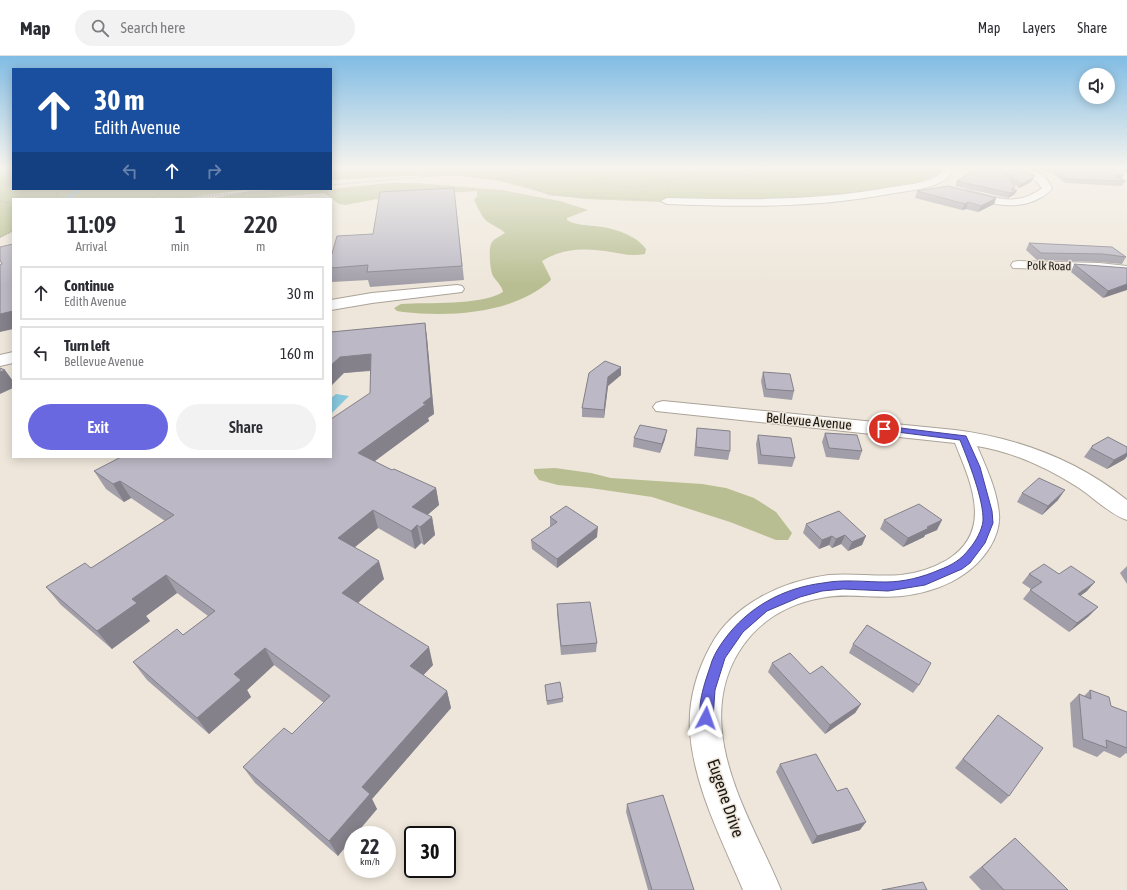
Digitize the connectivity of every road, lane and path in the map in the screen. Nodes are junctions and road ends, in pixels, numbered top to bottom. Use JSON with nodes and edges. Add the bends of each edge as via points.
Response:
{"nodes":[{"id":1,"x":12,"y":231,"type":"edge"},
{"id":2,"x":0,"y":237,"type":"edge"},
{"id":3,"x":1018,"y":265,"type":"dead end"},
{"id":4,"x":1127,"y":270,"type":"edge"},
{"id":5,"x":457,"y":289,"type":"dead end"},
{"id":6,"x":332,"y":305,"type":"edge"},
{"id":7,"x":12,"y":357,"type":"edge"},
{"id":8,"x":0,"y":361,"type":"edge"},
{"id":9,"x":663,"y":407,"type":"dead end"},
{"id":10,"x":963,"y":438,"type":"junction"},
{"id":11,"x":1127,"y":512,"type":"edge"},
{"id":12,"x":762,"y":890,"type":"edge"}],
"edges":[{"from":1,"to":2,"type":"path"},
{"from":3,"to":4,"type":"street","name":"Polk Road"},
{"from":5,"to":6,"type":"street"},
{"from":7,"to":8,"type":"street"},
{"from":9,"to":10,"type":"street","name":"Bellevue Avenue"},
{"from":10,"to":11,"type":"street","name":"Bellevue Avenue","via":[[999,444],[1048,462],[1092,486]]},
{"from":10,"to":12,"type":"street","name":"Eugene Drive","via":[[975,467],[988,523],[980,543],[967,560],[942,574],[911,584],[843,585],[798,593],[763,608],[746,621],[720,656],[708,690],[706,731],[721,790]]}]}
